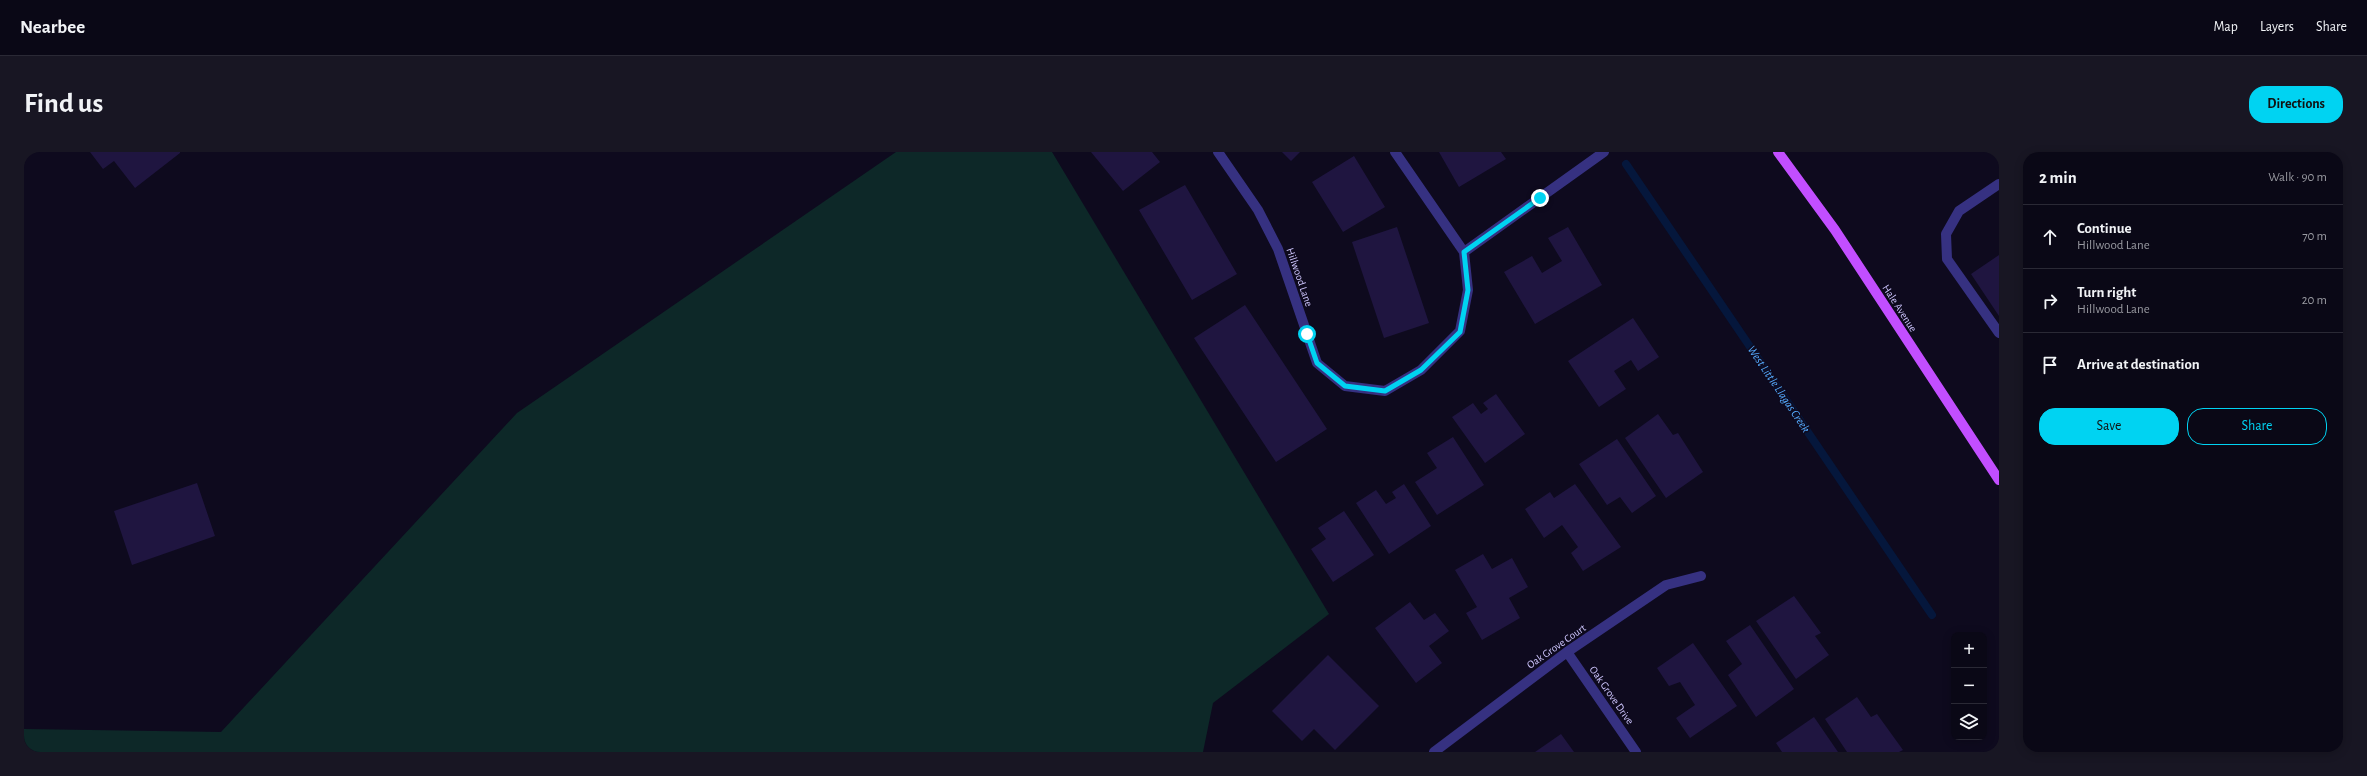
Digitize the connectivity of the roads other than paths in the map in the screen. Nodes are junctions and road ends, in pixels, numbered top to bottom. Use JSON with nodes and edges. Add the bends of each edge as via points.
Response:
{"nodes":[{"id":1,"x":1218,"y":152,"type":"edge"},
{"id":2,"x":1395,"y":152,"type":"edge"},
{"id":3,"x":1604,"y":152,"type":"edge"},
{"id":4,"x":1778,"y":152,"type":"edge"},
{"id":5,"x":1999,"y":184,"type":"edge"},
{"id":6,"x":1464,"y":252,"type":"junction"},
{"id":7,"x":1999,"y":333,"type":"edge"},
{"id":8,"x":1999,"y":480,"type":"edge"},
{"id":9,"x":1701,"y":576,"type":"dead end"},
{"id":10,"x":1567,"y":652,"type":"junction"},
{"id":11,"x":1434,"y":752,"type":"edge"},
{"id":12,"x":1636,"y":752,"type":"edge"}],
"edges":[{"from":1,"to":6,"type":"street","name":"Hillwood Lane","via":[[1258,210],[1278,249],[1317,363],[1345,386],[1385,391],[1421,370],[1460,332],[1468,290]]},
{"from":2,"to":6,"type":"street","name":"Hillwood Lane"},
{"from":3,"to":6,"type":"street"},
{"from":4,"to":8,"type":"main road","name":"Hale Avenue","via":[[1835,230]]},
{"from":5,"to":7,"type":"street","via":[[1959,211],[1946,234],[1947,258]]},
{"from":9,"to":10,"type":"street","name":"Oak Grove Court","via":[[1666,585]]},
{"from":10,"to":11,"type":"street","name":"Oak Grove Court"},
{"from":10,"to":12,"type":"street","name":"Oak Grove Drive"}]}
